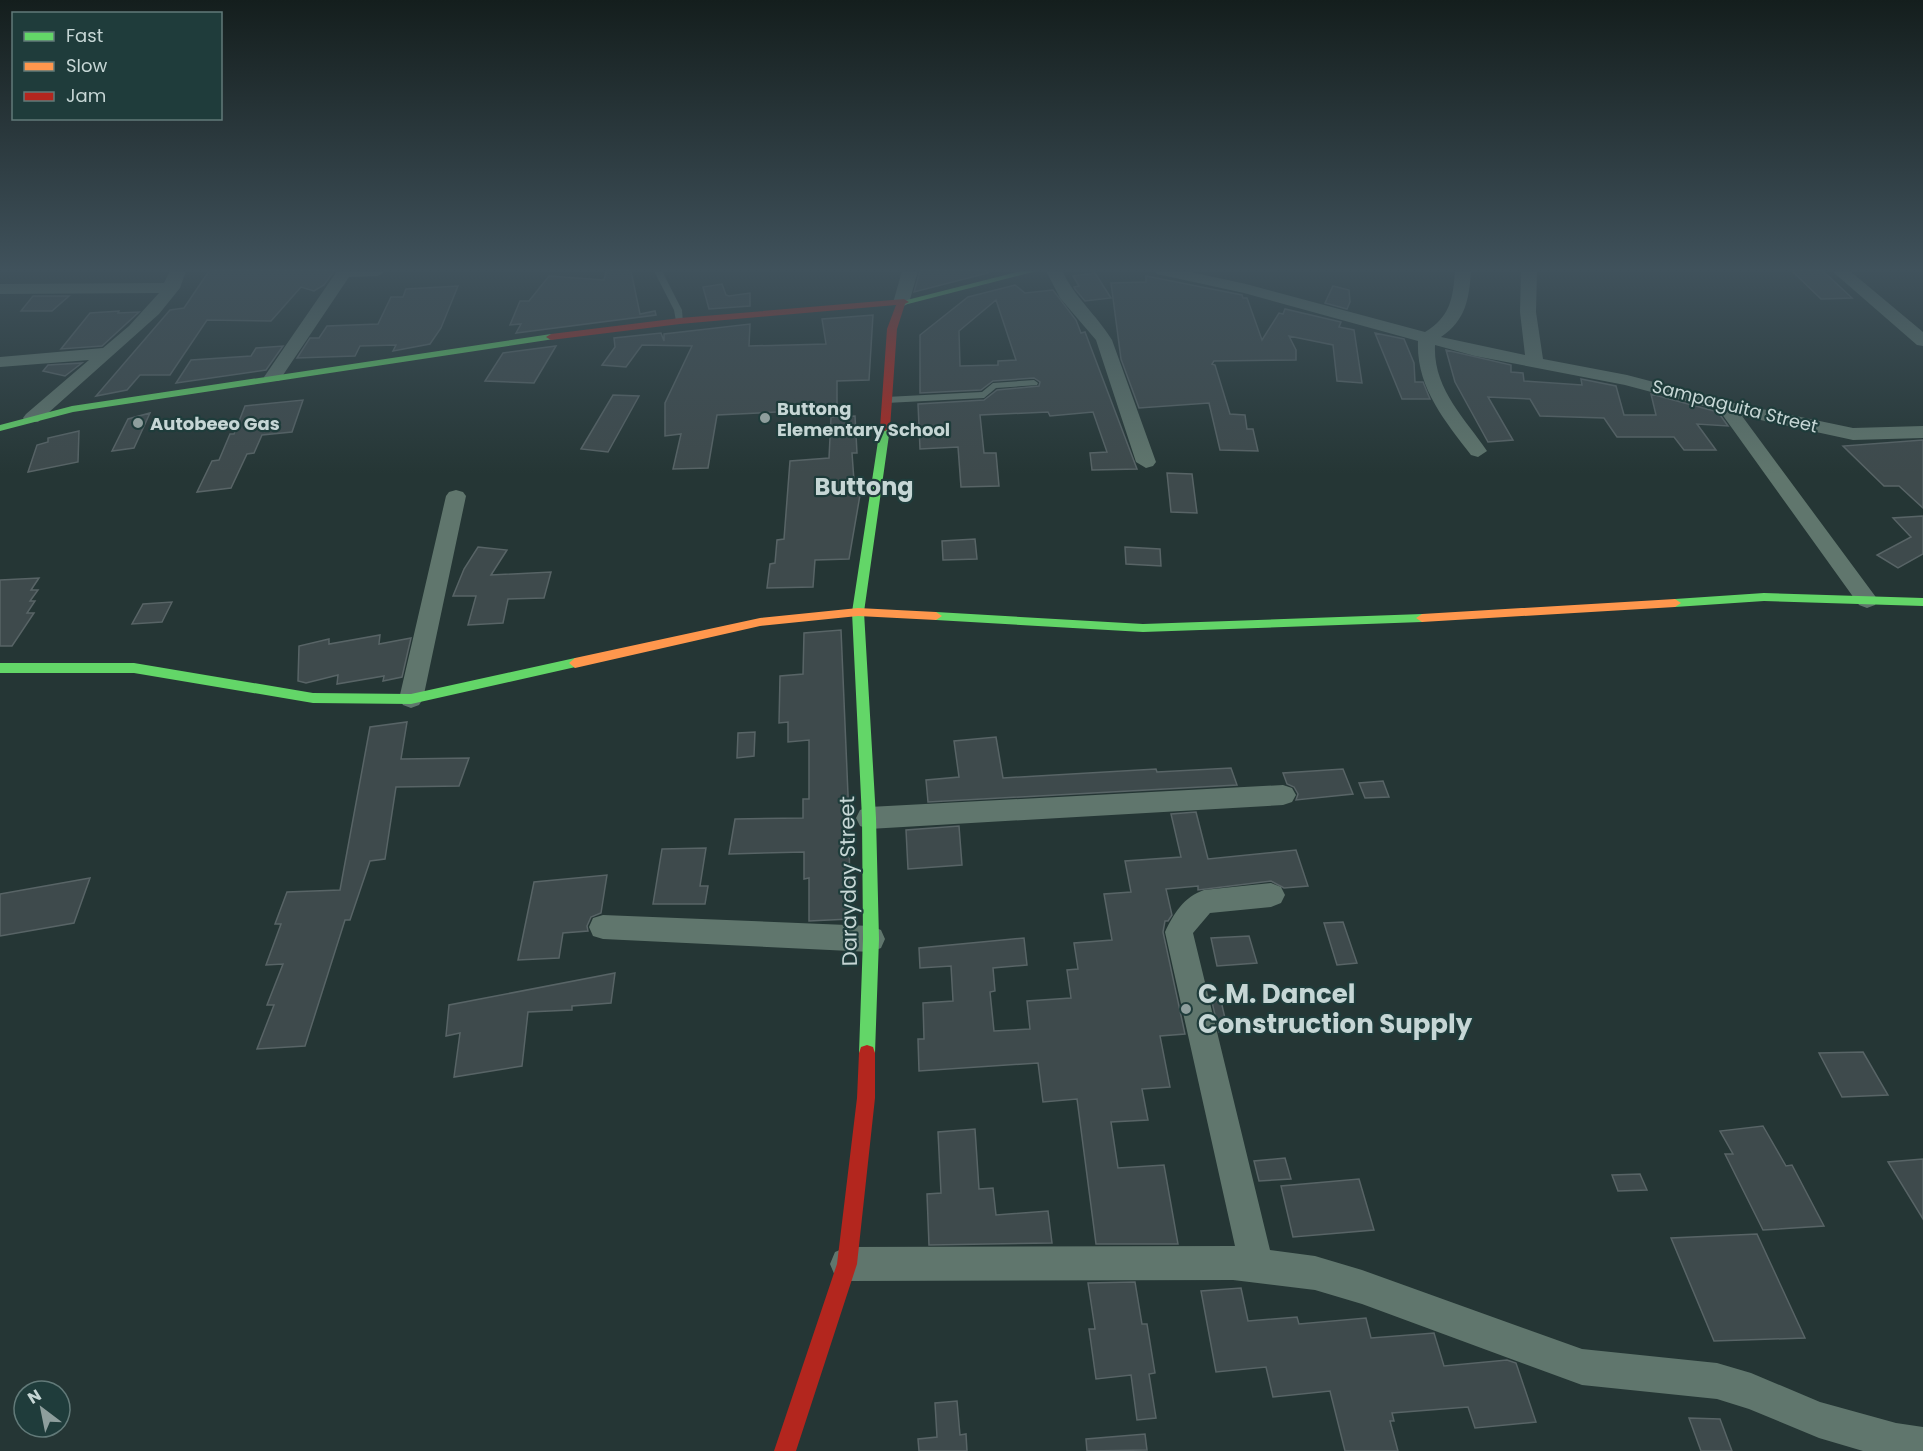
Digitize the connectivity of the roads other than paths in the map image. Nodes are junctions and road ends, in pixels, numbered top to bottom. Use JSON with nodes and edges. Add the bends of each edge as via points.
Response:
{"nodes":[{"id":1,"x":1427,"y":338,"type":"edge"},
{"id":2,"x":123,"y":339,"type":"edge"},
{"id":3,"x":299,"y":339,"type":"edge"},
{"id":4,"x":551,"y":339,"type":"edge"},
{"id":5,"x":891,"y":339,"type":"edge"},
{"id":6,"x":1103,"y":339,"type":"edge"},
{"id":7,"x":1430,"y":339,"type":"edge"},
{"id":8,"x":1532,"y":339,"type":"edge"},
{"id":9,"x":106,"y":353,"type":"junction"},
{"id":10,"x":0,"y":362,"type":"edge"},
{"id":11,"x":1535,"y":363,"type":"junction"},
{"id":12,"x":273,"y":377,"type":"junction"},
{"id":13,"x":1034,"y":383,"type":"dead end"},
{"id":14,"x":886,"y":400,"type":"junction"},
{"id":15,"x":1726,"y":407,"type":"junction"},
{"id":16,"x":32,"y":418,"type":"junction"},
{"id":17,"x":0,"y":428,"type":"edge"},
{"id":18,"x":1923,"y":432,"type":"edge"},
{"id":19,"x":1478,"y":451,"type":"dead end"},
{"id":20,"x":1146,"y":462,"type":"dead end"},
{"id":21,"x":456,"y":496,"type":"dead end"},
{"id":22,"x":1867,"y":600,"type":"junction"},
{"id":23,"x":1923,"y":602,"type":"edge"},
{"id":24,"x":858,"y":612,"type":"junction"},
{"id":25,"x":0,"y":668,"type":"edge"},
{"id":26,"x":411,"y":699,"type":"junction"},
{"id":27,"x":1283,"y":795,"type":"dead end"},
{"id":28,"x":869,"y":818,"type":"junction"},
{"id":29,"x":1271,"y":895,"type":"dead end"},
{"id":30,"x":603,"y":927,"type":"dead end"},
{"id":31,"x":871,"y":939,"type":"junction"},
{"id":32,"x":847,"y":1264,"type":"junction"},
{"id":33,"x":1256,"y":1265,"type":"junction"},
{"id":34,"x":1888,"y":1445,"type":"edge"},
{"id":35,"x":1923,"y":1446,"type":"edge"},
{"id":36,"x":785,"y":1451,"type":"edge"}],
"edges":[{"from":1,"to":19,"type":"street","via":[[1424,355],[1433,387]]},
{"from":2,"to":9,"type":"street"},
{"from":3,"to":12,"type":"street"},
{"from":4,"to":12,"type":"street"},
{"from":5,"to":14,"type":"street","name":"Darayday Street"},
{"from":6,"to":20,"type":"street"},
{"from":7,"to":11,"type":"street","name":"Sampaguita Street"},
{"from":8,"to":11,"type":"street"},
{"from":9,"to":10,"type":"street"},
{"from":9,"to":16,"type":"street","via":[[52,395]]},
{"from":11,"to":15,"type":"street","name":"Sampaguita Street","via":[[1628,380]]},
{"from":12,"to":16,"type":"street"},
{"from":13,"to":14,"type":"lane","via":[[993,386],[984,395]]},
{"from":14,"to":24,"type":"street","name":"Darayday Street"},
{"from":15,"to":18,"type":"street","name":"Sampaguita Street","via":[[1853,434]]},
{"from":15,"to":22,"type":"street"},
{"from":16,"to":17,"type":"street"},
{"from":21,"to":26,"type":"street"},
{"from":22,"to":23,"type":"street"},
{"from":22,"to":24,"type":"street","via":[[1764,597],[1343,623],[1143,628]]},
{"from":24,"to":26,"type":"street","via":[[738,626]]},
{"from":24,"to":28,"type":"street","name":"Darayday Street"},
{"from":25,"to":26,"type":"street","via":[[134,668],[313,698]]},
{"from":27,"to":28,"type":"street"},
{"from":28,"to":31,"type":"street","name":"Darayday Street"},
{"from":29,"to":33,"type":"street","via":[[1203,902],[1179,932]]},
{"from":30,"to":31,"type":"street"},
{"from":31,"to":32,"type":"street","name":"Darayday Street","via":[[866,1098]]},
{"from":32,"to":33,"type":"street"},
{"from":32,"to":36,"type":"street","name":"Darayday Street"},
{"from":33,"to":34,"type":"street","via":[[1315,1273],[1362,1287],[1582,1367],[1717,1381]]},
{"from":34,"to":35,"type":"street"}]}
